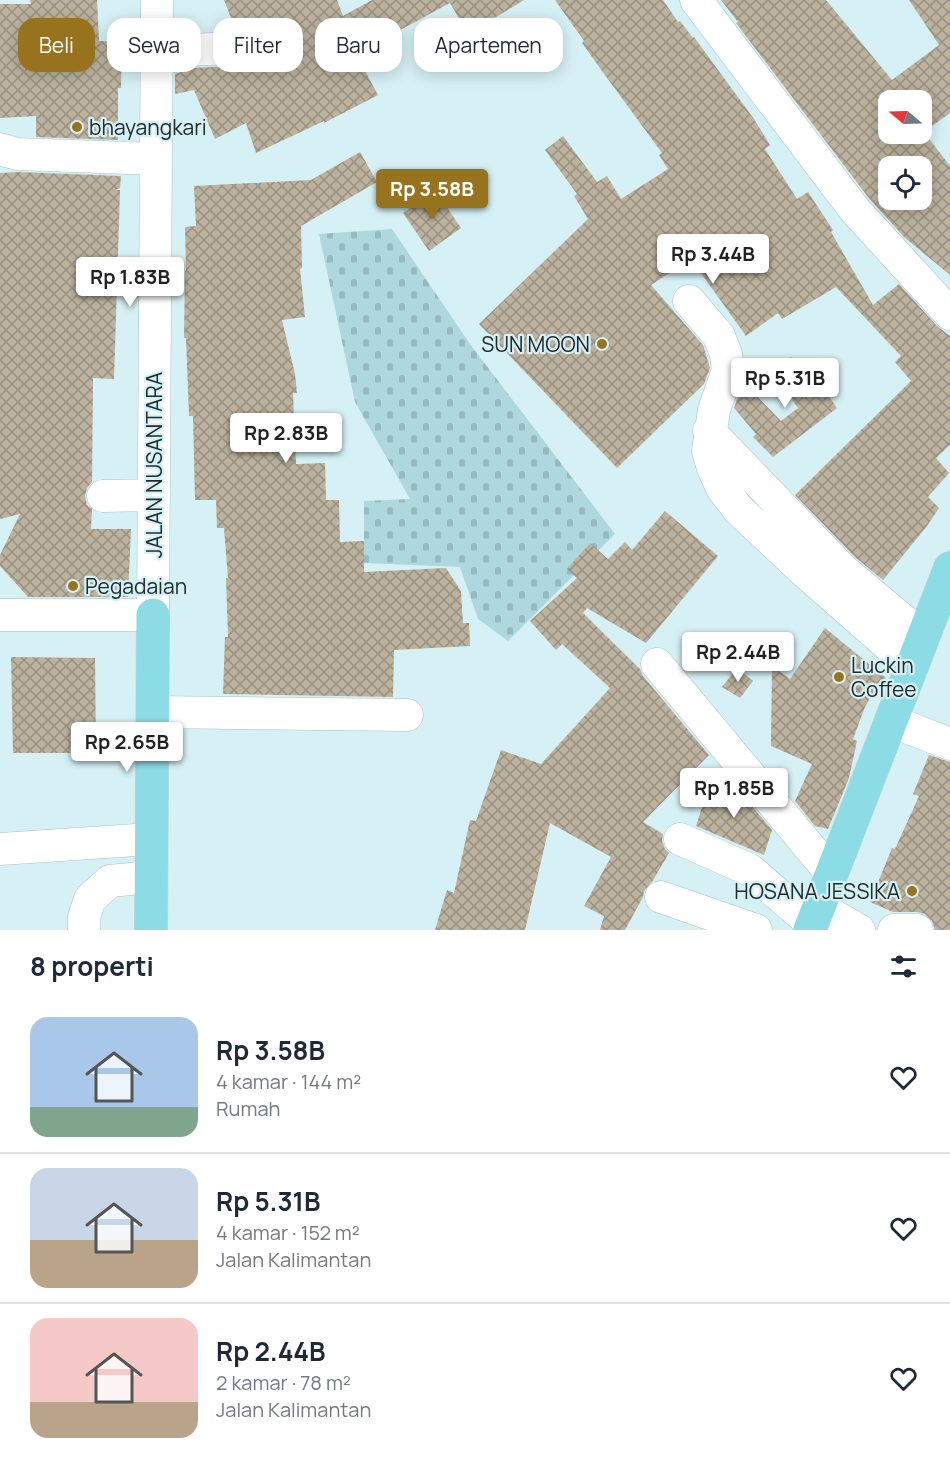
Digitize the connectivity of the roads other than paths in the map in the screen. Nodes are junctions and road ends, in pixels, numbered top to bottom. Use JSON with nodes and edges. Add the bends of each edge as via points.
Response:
{"nodes":[{"id":1,"x":156,"y":0,"type":"edge"},
{"id":2,"x":696,"y":0,"type":"edge"},
{"id":3,"x":156,"y":18,"type":"edge"},
{"id":4,"x":157,"y":72,"type":"edge"},
{"id":5,"x":0,"y":149,"type":"edge"},
{"id":6,"x":156,"y":159,"type":"junction"},
{"id":7,"x":689,"y":302,"type":"dead end"},
{"id":8,"x":950,"y":314,"type":"edge"},
{"id":9,"x":154,"y":495,"type":"junction"},
{"id":10,"x":103,"y":496,"type":"dead end"},
{"id":11,"x":950,"y":568,"type":"edge"},
{"id":12,"x":0,"y":615,"type":"edge"},
{"id":13,"x":153,"y":615,"type":"junction"},
{"id":14,"x":917,"y":651,"type":"junction"},
{"id":15,"x":657,"y":664,"type":"dead end"},
{"id":16,"x":153,"y":712,"type":"junction"},
{"id":17,"x":407,"y":715,"type":"dead end"},
{"id":18,"x":891,"y":721,"type":"junction"},
{"id":19,"x":950,"y":744,"type":"edge"},
{"id":20,"x":151,"y":839,"type":"junction"},
{"id":21,"x":680,"y":839,"type":"dead end"},
{"id":22,"x":0,"y":849,"type":"edge"},
{"id":23,"x":831,"y":873,"type":"junction"},
{"id":24,"x":151,"y":877,"type":"junction"},
{"id":25,"x":661,"y":897,"type":"dead end"},
{"id":26,"x":813,"y":920,"type":"edge"},
{"id":27,"x":84,"y":930,"type":"edge"},
{"id":28,"x":151,"y":930,"type":"edge"},
{"id":29,"x":756,"y":930,"type":"edge"},
{"id":30,"x":859,"y":930,"type":"edge"},
{"id":31,"x":894,"y":930,"type":"edge"},
{"id":32,"x":917,"y":930,"type":"edge"}],
"edges":[{"from":1,"to":3,"type":"street","name":"JALAN NUSANTARA"},
{"from":2,"to":8,"type":"street","via":[[854,209]]},
{"from":4,"to":6,"type":"street","name":"JALAN NUSANTARA"},
{"from":5,"to":6,"type":"street","via":[[17,154]]},
{"from":6,"to":9,"type":"street","name":"JALAN NUSANTARA","via":[[143,236]]},
{"from":7,"to":14,"type":"street","via":[[719,336],[726,354],[728,370],[714,410],[708,451],[722,489],[805,572]]},
{"from":9,"to":10,"type":"street"},
{"from":9,"to":13,"type":"street","name":"JALAN NUSANTARA"},
{"from":11,"to":14,"type":"main road"},
{"from":12,"to":13,"type":"street"},
{"from":13,"to":16,"type":"main road","name":"JALAN NUSANTARA"},
{"from":14,"to":18,"type":"main road"},
{"from":15,"to":23,"type":"street"},
{"from":16,"to":17,"type":"street"},
{"from":16,"to":20,"type":"main road","name":"JALAN NUSANTARA"},
{"from":18,"to":19,"type":"street"},
{"from":18,"to":23,"type":"main road"},
{"from":20,"to":22,"type":"street"},
{"from":20,"to":24,"type":"main road","name":"JALAN NUSANTARA"},
{"from":21,"to":26,"type":"street","via":[[750,870]]},
{"from":23,"to":26,"type":"main road"},
{"from":24,"to":27,"type":"street","via":[[110,880],[90,899]]},
{"from":24,"to":28,"type":"main road","name":"JALAN NUSANTARA"},
{"from":25,"to":29,"type":"street"},
{"from":26,"to":30,"type":"street"},
{"from":31,"to":32,"type":"street"}]}
